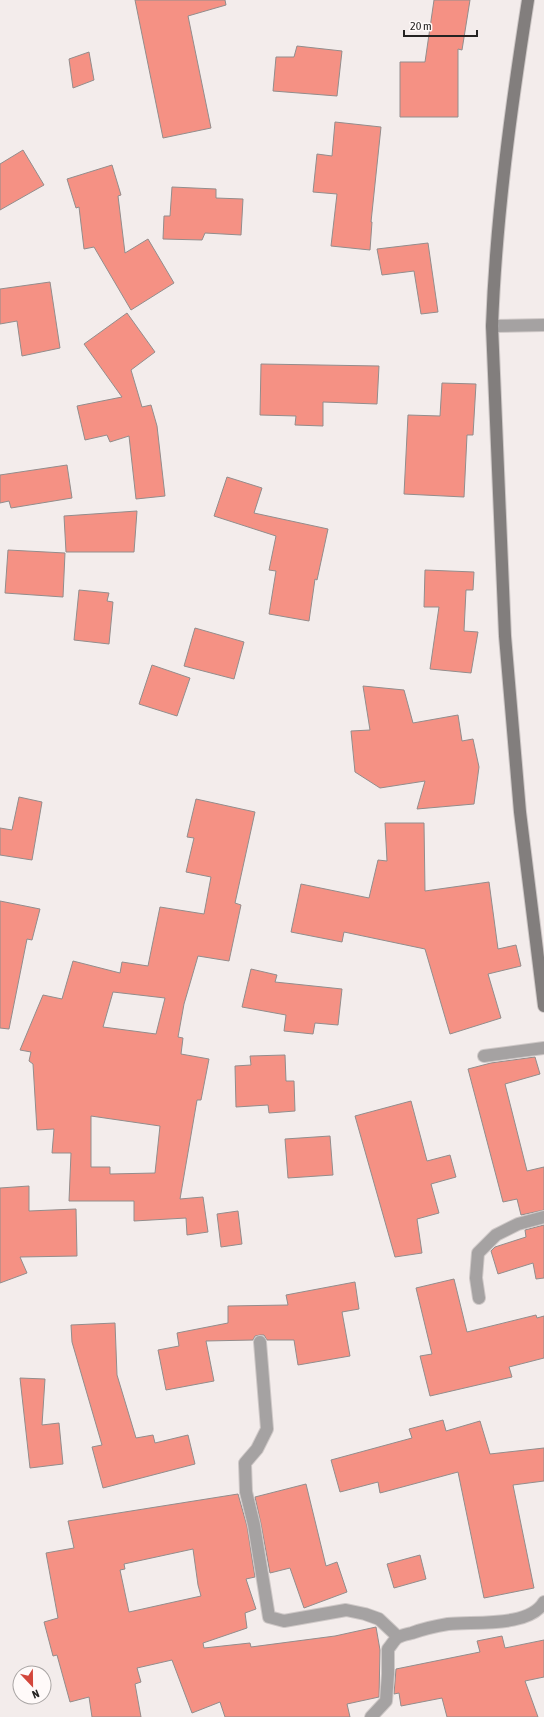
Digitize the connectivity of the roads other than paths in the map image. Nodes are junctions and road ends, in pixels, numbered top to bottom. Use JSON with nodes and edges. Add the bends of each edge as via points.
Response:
{"nodes":[{"id":1,"x":528,"y":0,"type":"edge"},
{"id":2,"x":544,"y":325,"type":"edge"},
{"id":3,"x":492,"y":326,"type":"junction"},
{"id":4,"x":544,"y":1006,"type":"edge"},
{"id":5,"x":544,"y":1048,"type":"edge"},
{"id":6,"x":484,"y":1056,"type":"dead end"},
{"id":7,"x":544,"y":1217,"type":"edge"},
{"id":8,"x":478,"y":1298,"type":"dead end"},
{"id":9,"x":260,"y":1342,"type":"dead end"},
{"id":10,"x":544,"y":1602,"type":"edge"},
{"id":11,"x":398,"y":1637,"type":"junction"},
{"id":12,"x":371,"y":1717,"type":"edge"}],
"edges":[{"from":1,"to":3,"type":"street","via":[[511,103],[493,290]]},
{"from":2,"to":3,"type":"street"},
{"from":3,"to":4,"type":"street","via":[[505,636],[520,812]]},
{"from":5,"to":6,"type":"street"},
{"from":7,"to":8,"type":"street","via":[[518,1224],[496,1235],[478,1254]]},
{"from":9,"to":11,"type":"street","via":[[267,1429],[257,1449],[245,1463],[246,1492],[269,1617],[284,1621],[346,1610],[379,1619]]},
{"from":10,"to":11,"type":"street","via":[[527,1615],[496,1622],[449,1624]]},
{"from":11,"to":12,"type":"street","via":[[388,1649],[386,1701]]}]}
